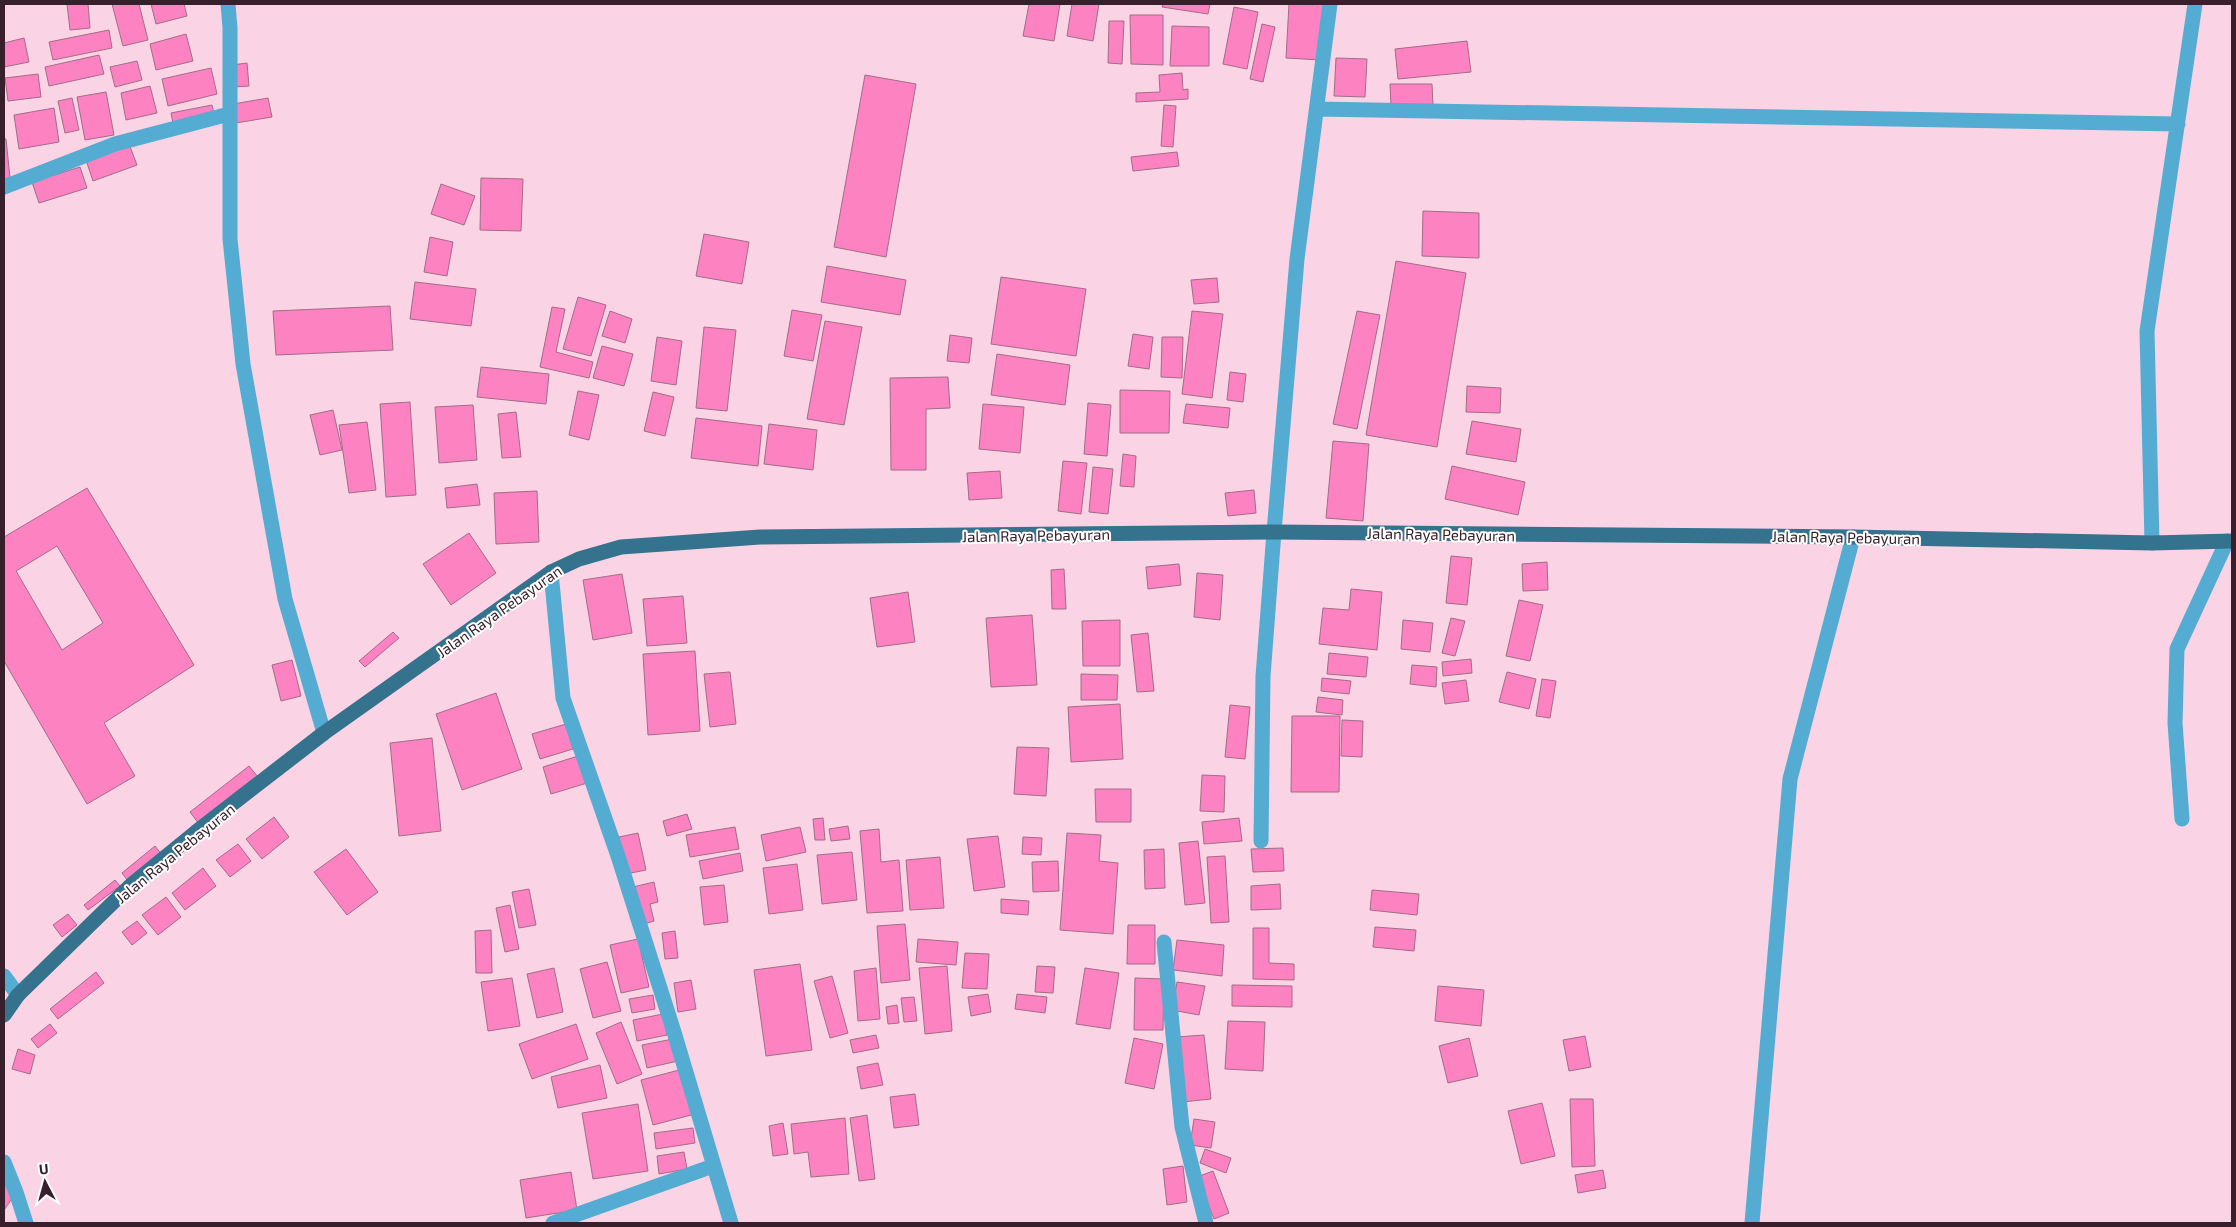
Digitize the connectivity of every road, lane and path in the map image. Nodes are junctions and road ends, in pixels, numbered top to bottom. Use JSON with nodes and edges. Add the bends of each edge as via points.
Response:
{"nodes":[{"id":1,"x":228,"y":4,"type":"edge"},
{"id":2,"x":1330,"y":4,"type":"edge"},
{"id":3,"x":2196,"y":4,"type":"edge"},
{"id":4,"x":1317,"y":109,"type":"junction"},
{"id":5,"x":229,"y":114,"type":"junction"},
{"id":6,"x":2178,"y":124,"type":"junction"},
{"id":7,"x":4,"y":187,"type":"edge"},
{"id":8,"x":1274,"y":532,"type":"junction"},
{"id":9,"x":1852,"y":537,"type":"junction"},
{"id":10,"x":2230,"y":541,"type":"edge"},
{"id":11,"x":2152,"y":543,"type":"junction"},
{"id":12,"x":551,"y":572,"type":"junction"},
{"id":13,"x":324,"y":733,"type":"junction"},
{"id":14,"x":2182,"y":819,"type":"dead end"},
{"id":15,"x":1261,"y":841,"type":"dead end"},
{"id":16,"x":1164,"y":942,"type":"dead end"},
{"id":17,"x":4,"y":976,"type":"edge"},
{"id":18,"x":18,"y":996,"type":"junction"},
{"id":19,"x":4,"y":1015,"type":"edge"},
{"id":20,"x":4,"y":1162,"type":"edge"},
{"id":21,"x":713,"y":1166,"type":"junction"},
{"id":22,"x":26,"y":1223,"type":"edge"},
{"id":23,"x":553,"y":1223,"type":"edge"},
{"id":24,"x":731,"y":1223,"type":"edge"},
{"id":25,"x":1206,"y":1223,"type":"edge"},
{"id":26,"x":1752,"y":1223,"type":"edge"}],
"edges":[{"from":1,"to":5,"type":"street"},
{"from":2,"to":4,"type":"street"},
{"from":3,"to":6,"type":"street"},
{"from":4,"to":6,"type":"street"},
{"from":4,"to":8,"type":"street","via":[[1297,259]]},
{"from":5,"to":7,"type":"street","via":[[114,144]]},
{"from":5,"to":13,"type":"street","via":[[230,239],[243,364],[285,599]]},
{"from":6,"to":11,"type":"street","via":[[2147,331]]},
{"from":8,"to":9,"type":"main road","name":"Jalan Raya Pebayuran"},
{"from":8,"to":12,"type":"main road","name":"Jalan Raya Pebayuran","via":[[760,537],[621,547],[579,559]]},
{"from":8,"to":15,"type":"street","via":[[1263,676]]},
{"from":9,"to":11,"type":"main road","name":"Jalan Raya Pebayuran"},
{"from":9,"to":26,"type":"street","via":[[1790,779]]},
{"from":10,"to":11,"type":"main road","name":"Jalan Raya Pebayuran"},
{"from":10,"to":14,"type":"street","via":[[2177,649],[2175,723]]},
{"from":12,"to":13,"type":"main road","name":"Jalan Raya Pebayuran"},
{"from":12,"to":21,"type":"street","via":[[563,698],[618,856]]},
{"from":13,"to":18,"type":"main road","name":"Jalan Raya Pebayuran","via":[[131,885]]},
{"from":16,"to":25,"type":"street","via":[[1182,1127]]},
{"from":17,"to":18,"type":"street"},
{"from":18,"to":19,"type":"main road","name":"Jalan Raya Pebayuran"},
{"from":20,"to":22,"type":"street"},
{"from":21,"to":23,"type":"street"},
{"from":21,"to":24,"type":"street"}]}
